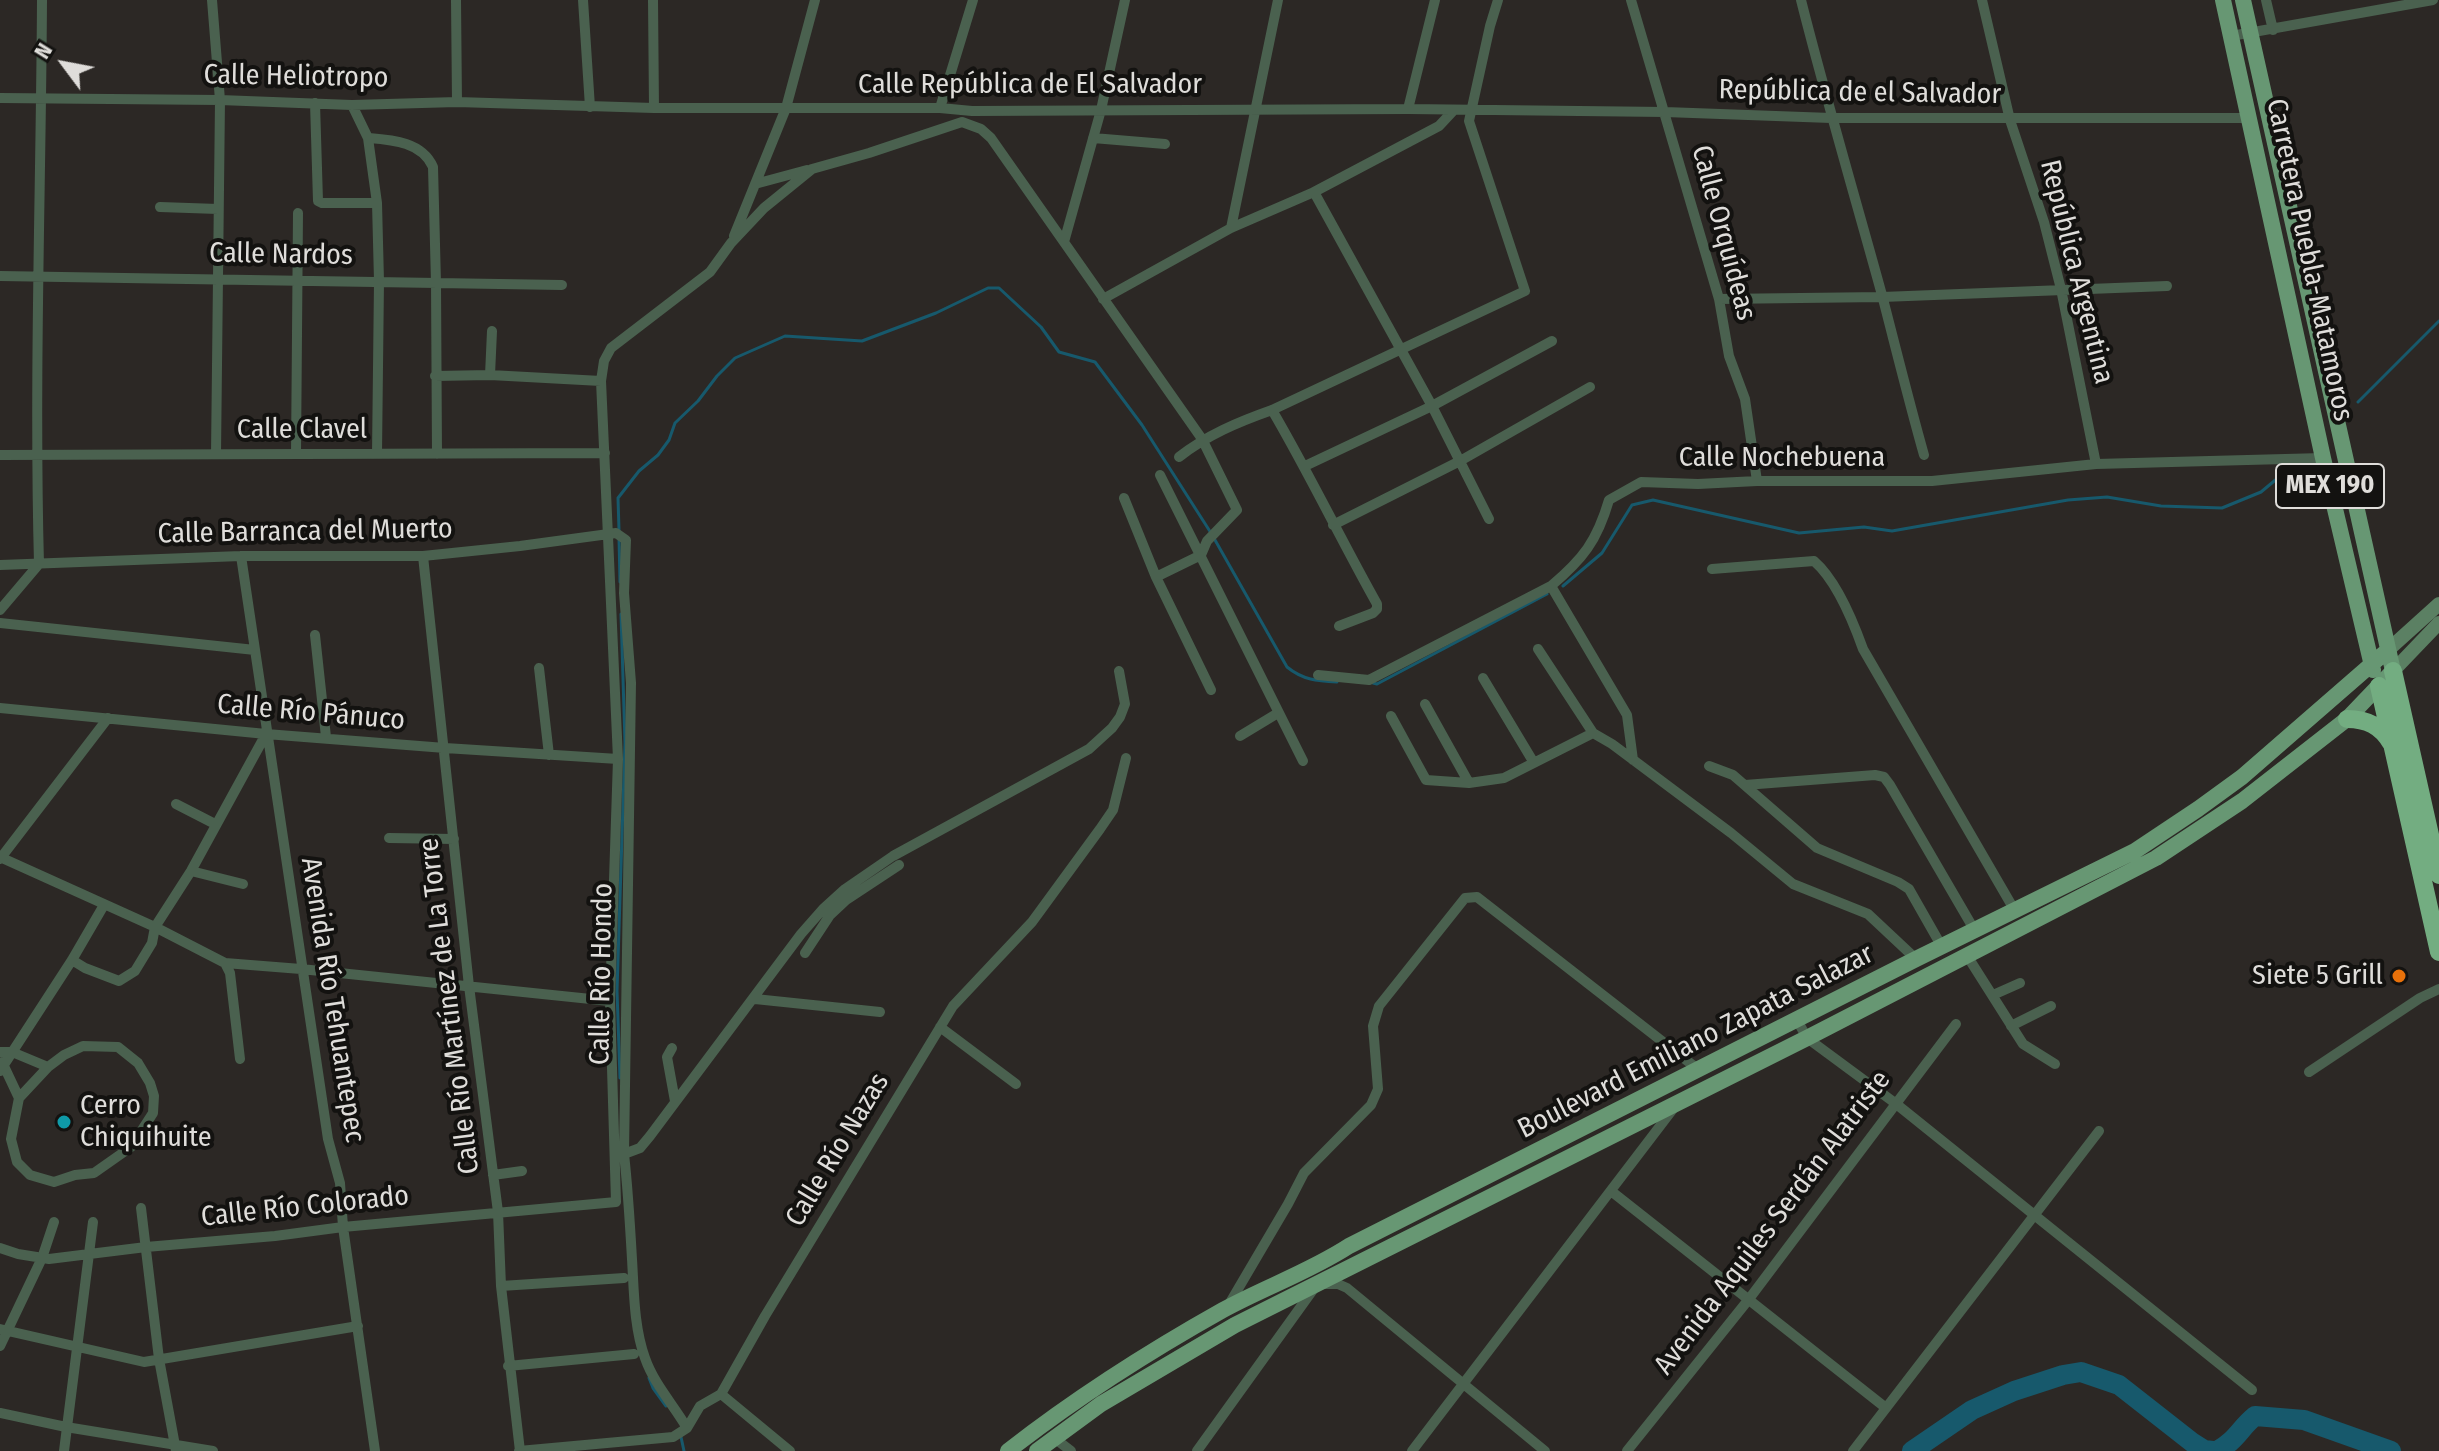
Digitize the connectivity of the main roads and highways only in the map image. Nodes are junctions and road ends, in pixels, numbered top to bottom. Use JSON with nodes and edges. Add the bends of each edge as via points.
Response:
{"nodes":[{"id":1,"x":2223,"y":0,"type":"edge"},
{"id":2,"x":2243,"y":0,"type":"edge"},
{"id":3,"x":2388,"y":650,"type":"junction"},
{"id":4,"x":2372,"y":664,"type":"junction"},
{"id":5,"x":2393,"y":671,"type":"junction"},
{"id":6,"x":2379,"y":686,"type":"junction"},
{"id":7,"x":2323,"y":707,"type":"junction"},
{"id":8,"x":2343,"y":722,"type":"junction"},
{"id":9,"x":2392,"y":744,"type":"junction"},
{"id":10,"x":2439,"y":875,"type":"edge"},
{"id":11,"x":2439,"y":952,"type":"edge"},
{"id":12,"x":1299,"y":1274,"type":"junction"},
{"id":13,"x":1311,"y":1288,"type":"junction"},
{"id":14,"x":1008,"y":1451,"type":"edge"},
{"id":15,"x":1037,"y":1451,"type":"edge"}],
"edges":[{"from":1,"to":4,"type":"main road","name":"Carretera Puebla-Matamoros","number":"MEX 190"},
{"from":2,"to":3,"type":"main road","name":"Carretera Puebla-Matamoros","number":"MEX 190"},
{"from":3,"to":4,"type":"main road","name":"Boulevard Emiliano Zapata Salazar"},
{"from":3,"to":5,"type":"main road","name":"Carretera Puebla-Matamoros","number":"MEX 190"},
{"from":4,"to":6,"type":"main road","name":"Carretera Puebla-Matamoros","number":"MEX 190"},
{"from":4,"to":7,"type":"main road","name":"Boulevard Emiliano Zapata Salazar"},
{"from":5,"to":6,"type":"main road","name":"Boulevard Emiliano Zapata Salazar"},
{"from":5,"to":10,"type":"highway","name":"Carretera Puebla-Matamoros","number":"MEX 190"},
{"from":6,"to":8,"type":"main road","name":"Boulevard Emiliano Zapata Salazar"},
{"from":6,"to":9,"type":"highway","name":"Carretera Puebla-Matamoros","number":"MEX 190"},
{"from":7,"to":8,"type":"main road"},
{"from":7,"to":12,"type":"main road","name":"Boulevard Emiliano Zapata Salazar","via":[[2242,777],[2135,851]]},
{"from":8,"to":9,"type":"highway","via":[[2360,719],[2372,724]]},
{"from":8,"to":13,"type":"main road","name":"Boulevard Emiliano Zapata Salazar","via":[[2242,801],[2125,876]]},
{"from":9,"to":11,"type":"highway","name":"Carretera Puebla-Matamoros","number":"MEX 190"},
{"from":12,"to":13,"type":"main road"},
{"from":12,"to":14,"type":"main road","name":"Boulevard Emiliano Zapata Salazar","via":[[1131,1363]]},
{"from":13,"to":15,"type":"main road","name":"Boulevard Emiliano Zapata Salazar","via":[[1235,1325],[1101,1404]]}]}
